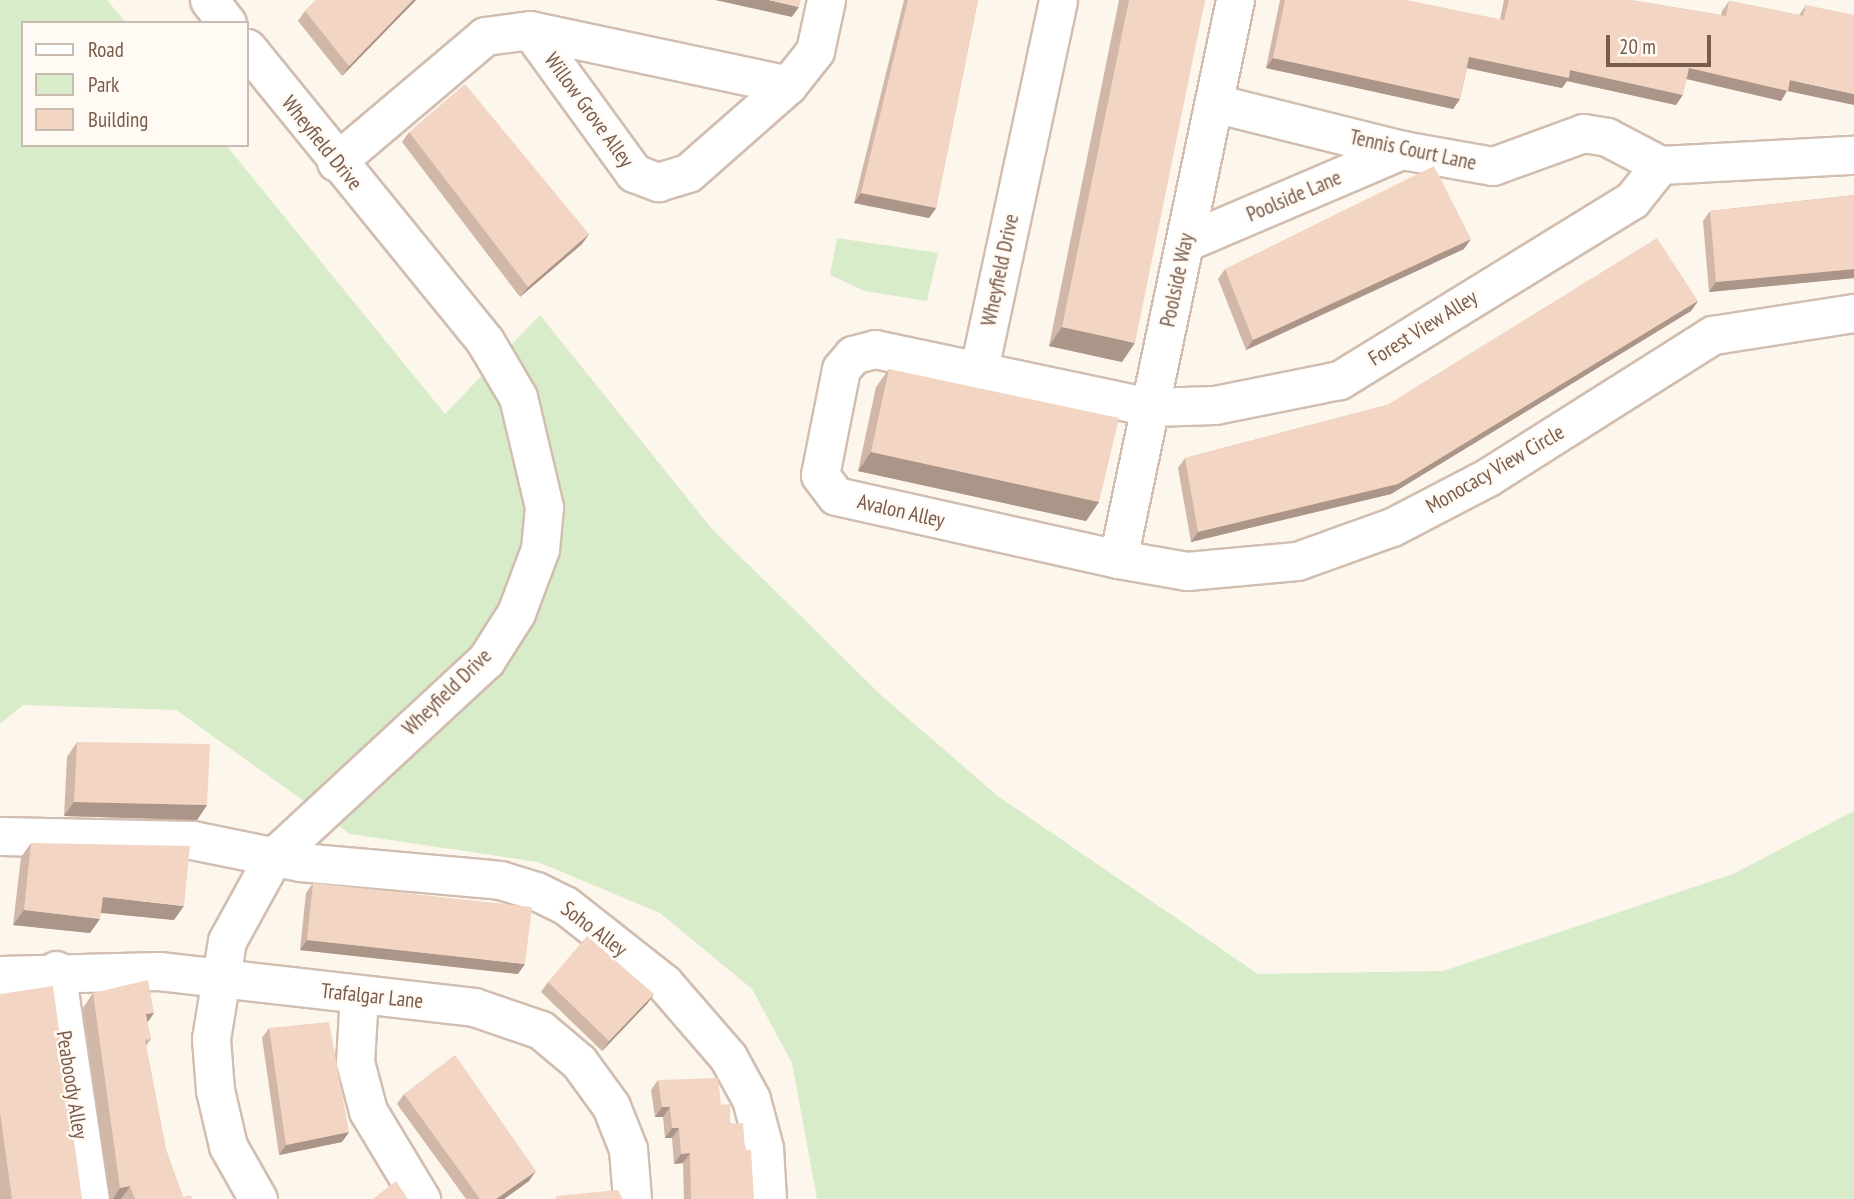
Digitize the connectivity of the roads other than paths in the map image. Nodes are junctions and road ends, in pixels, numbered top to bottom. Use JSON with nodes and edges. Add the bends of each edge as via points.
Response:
{"nodes":[{"id":1,"x":209,"y":0,"type":"edge"},
{"id":2,"x":826,"y":0,"type":"edge"},
{"id":3,"x":1058,"y":0,"type":"edge"},
{"id":4,"x":1235,"y":0,"type":"edge"},
{"id":5,"x":225,"y":21,"type":"edge"},
{"id":6,"x":530,"y":30,"type":"junction"},
{"id":7,"x":248,"y":49,"type":"edge"},
{"id":8,"x":788,"y":86,"type":"junction"},
{"id":9,"x":1213,"y":103,"type":"junction"},
{"id":10,"x":1402,"y":150,"type":"junction"},
{"id":11,"x":1854,"y":155,"type":"edge"},
{"id":12,"x":337,"y":162,"type":"junction"},
{"id":13,"x":1660,"y":164,"type":"junction"},
{"id":14,"x":1186,"y":243,"type":"junction"},
{"id":15,"x":1854,"y":313,"type":"edge"},
{"id":16,"x":979,"y":369,"type":"junction"},
{"id":17,"x":1150,"y":407,"type":"junction"},
{"id":18,"x":1118,"y":559,"type":"junction"},
{"id":19,"x":0,"y":836,"type":"edge"},
{"id":20,"x":273,"y":857,"type":"junction"},
{"id":21,"x":56,"y":970,"type":"junction"},
{"id":22,"x":0,"y":975,"type":"edge"},
{"id":23,"x":219,"y":979,"type":"junction"},
{"id":24,"x":359,"y":995,"type":"junction"},
{"id":25,"x":90,"y":1199,"type":"edge"},
{"id":26,"x":258,"y":1199,"type":"edge"},
{"id":27,"x":421,"y":1199,"type":"edge"},
{"id":28,"x":632,"y":1199,"type":"edge"},
{"id":29,"x":767,"y":1199,"type":"edge"}],
"edges":[{"from":1,"to":5,"type":"street"},
{"from":2,"to":8,"type":"street","name":"Willow Grove Alley","via":[[815,51]]},
{"from":3,"to":16,"type":"street","name":"Wheyfield Drive"},
{"from":4,"to":9,"type":"street","name":"Poolside Way"},
{"from":6,"to":8,"type":"street","name":"Willow Grove Alley"},
{"from":6,"to":8,"type":"street","name":"Willow Grove Alley","via":[[634,173],[658,182],[688,173]]},
{"from":6,"to":12,"type":"street","name":"Willow Grove Alley","via":[[485,36]]},
{"from":7,"to":12,"type":"street","name":"Wheyfield Drive"},
{"from":9,"to":10,"type":"street","name":"Tennis Court Lane"},
{"from":9,"to":14,"type":"street","name":"Poolside Way"},
{"from":10,"to":13,"type":"street","name":"Tennis Court Lane","via":[[1493,166],[1583,133],[1607,137]]},
{"from":10,"to":14,"type":"street","name":"Poolside Lane"},
{"from":11,"to":13,"type":"street","name":"Tennis Court Lane"},
{"from":12,"to":20,"type":"street","name":"Wheyfield Drive","via":[[485,341],[518,397],[544,508],[540,549],[516,613],[486,660]]},
{"from":13,"to":17,"type":"street","name":"Forest View Alley","via":[[1632,200],[1339,380],[1215,405]]},
{"from":14,"to":17,"type":"street","name":"Poolside Way"},
{"from":15,"to":18,"type":"street","name":"Monocacy View Circle","via":[[1713,335],[1488,477],[1392,527],[1297,561],[1187,571]]},
{"from":16,"to":17,"type":"street"},
{"from":16,"to":18,"type":"street","name":"Avalon Alley","via":[[875,349],[853,355],[841,369],[820,475],[836,496]]},
{"from":17,"to":18,"type":"street","name":"Poolside Way"},
{"from":19,"to":20,"type":"street","name":"Soho Alley","via":[[192,840]]},
{"from":20,"to":23,"type":"street","name":"Wheyfield Drive","via":[[228,941]]},
{"from":20,"to":29,"type":"street","name":"Soho Alley","via":[[385,874],[500,880],[565,905],[664,983],[728,1057],[751,1099],[764,1148]]},
{"from":21,"to":22,"type":"street","name":"Trafalgar Lane"},
{"from":21,"to":23,"type":"street","name":"Trafalgar Lane","via":[[159,971]]},
{"from":21,"to":25,"type":"street","name":"Peaboody Alley"},
{"from":23,"to":24,"type":"street","name":"Trafalgar Lane"},
{"from":23,"to":26,"type":"street","name":"Wheyfield Drive","via":[[211,1039],[215,1090],[228,1146]]},
{"from":24,"to":27,"type":"street","via":[[355,1062],[368,1111]]},
{"from":24,"to":28,"type":"street","name":"Trafalgar Lane","via":[[474,1007],[541,1030],[579,1062],[611,1106],[628,1149]]}]}
